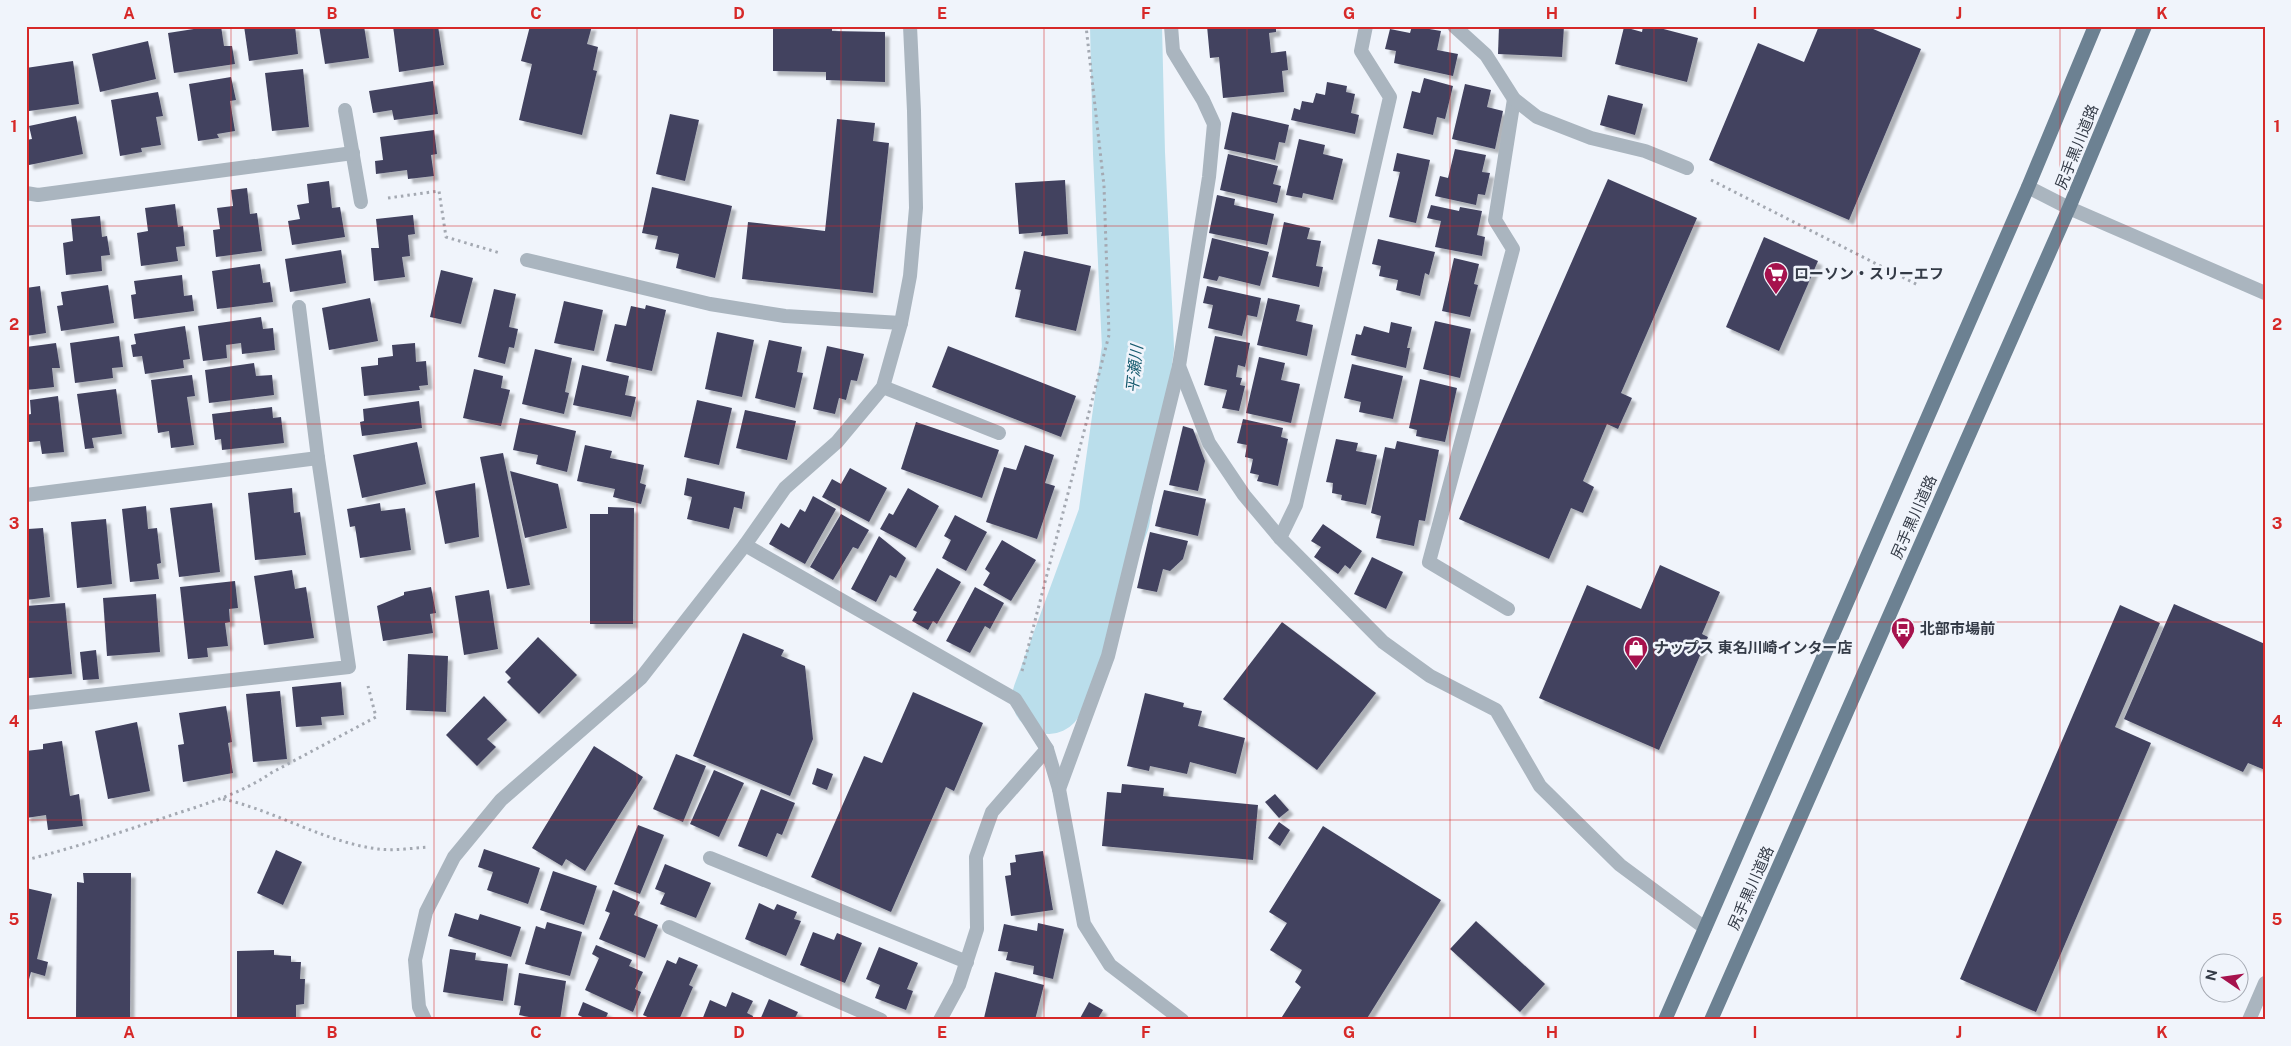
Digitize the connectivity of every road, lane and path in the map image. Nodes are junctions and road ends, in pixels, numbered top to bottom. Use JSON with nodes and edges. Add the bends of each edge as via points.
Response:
{"nodes":[{"id":1,"x":910,"y":26,"type":"edge"},
{"id":2,"x":1086,"y":26,"type":"edge"},
{"id":3,"x":1171,"y":26,"type":"edge"},
{"id":4,"x":1366,"y":26,"type":"edge"},
{"id":5,"x":1454,"y":26,"type":"edge"},
{"id":6,"x":2095,"y":26,"type":"edge"},
{"id":7,"x":2145,"y":26,"type":"edge"},
{"id":8,"x":1514,"y":99,"type":"junction"},
{"id":9,"x":345,"y":110,"type":"dead end"},
{"id":10,"x":352,"y":153,"type":"junction"},
{"id":11,"x":1687,"y":168,"type":"joint"},
{"id":12,"x":2028,"y":187,"type":"junction"},
{"id":13,"x":26,"y":193,"type":"edge"},
{"id":14,"x":361,"y":202,"type":"joint"},
{"id":15,"x":2070,"y":208,"type":"junction"},
{"id":16,"x":527,"y":260,"type":"joint"},
{"id":17,"x":1918,"y":285,"type":"dead end"},
{"id":18,"x":2265,"y":293,"type":"edge"},
{"id":19,"x":299,"y":307,"type":"dead end"},
{"id":20,"x":901,"y":323,"type":"junction"},
{"id":21,"x":1180,"y":366,"type":"junction"},
{"id":22,"x":883,"y":387,"type":"junction"},
{"id":23,"x":999,"y":433,"type":"dead end"},
{"id":24,"x":318,"y":458,"type":"junction"},
{"id":25,"x":26,"y":495,"type":"edge"},
{"id":26,"x":1280,"y":538,"type":"junction"},
{"id":27,"x":745,"y":544,"type":"junction"},
{"id":28,"x":1508,"y":609,"type":"dead end"},
{"id":29,"x":349,"y":667,"type":"junction"},
{"id":30,"x":1015,"y":698,"type":"junction"},
{"id":31,"x":26,"y":703,"type":"edge"},
{"id":32,"x":1046,"y":749,"type":"junction"},
{"id":33,"x":1059,"y":788,"type":"junction"},
{"id":34,"x":223,"y":798,"type":"junction"},
{"id":35,"x":472,"y":835,"type":"junction"},
{"id":36,"x":710,"y":858,"type":"dead end"},
{"id":37,"x":26,"y":860,"type":"edge"},
{"id":38,"x":669,"y":927,"type":"dead end"},
{"id":39,"x":1705,"y":928,"type":"junction"},
{"id":40,"x":967,"y":962,"type":"junction"},
{"id":41,"x":2265,"y":983,"type":"edge"},
{"id":42,"x":425,"y":1020,"type":"edge"},
{"id":43,"x":881,"y":1020,"type":"edge"},
{"id":44,"x":940,"y":1020,"type":"edge"},
{"id":45,"x":1182,"y":1020,"type":"edge"},
{"id":46,"x":1665,"y":1020,"type":"edge"},
{"id":47,"x":1711,"y":1020,"type":"edge"},
{"id":48,"x":2249,"y":1020,"type":"edge"}],
"edges":[{"from":1,"to":20,"type":"street","via":[[916,208],[910,276]]},
{"from":2,"to":30,"type":"path","via":[[1104,186],[1109,335]]},
{"from":3,"to":21,"type":"street","via":[[1173,51],[1214,124]]},
{"from":4,"to":26,"type":"street","via":[[1362,51],[1390,97],[1296,505]]},
{"from":5,"to":8,"type":"street","via":[[1486,55]]},
{"from":6,"to":12,"type":"main road","name":"尻手黒川道路"},
{"from":7,"to":15,"type":"main road","name":"尻手黒川道路"},
{"from":8,"to":11,"type":"street","via":[[1537,117]]},
{"from":8,"to":28,"type":"street","via":[[1495,220],[1513,248],[1429,562]]},
{"from":9,"to":10,"type":"street"},
{"from":10,"to":13,"type":"street","via":[[38,195]]},
{"from":10,"to":14,"type":"street"},
{"from":11,"to":17,"type":"path"},
{"from":12,"to":15,"type":"street"},
{"from":12,"to":39,"type":"main road","name":"尻手黒川道路"},
{"from":14,"to":16,"type":"path","via":[[439,191],[446,237]]},
{"from":15,"to":18,"type":"street"},
{"from":15,"to":47,"type":"main road","name":"尻手黒川道路"},
{"from":16,"to":20,"type":"street","via":[[710,304],[785,316]]},
{"from":19,"to":24,"type":"street"},
{"from":20,"to":22,"type":"street"},
{"from":21,"to":26,"type":"street","via":[[1209,444],[1244,495]]},
{"from":21,"to":33,"type":"street","via":[[1108,656]]},
{"from":22,"to":23,"type":"street"},
{"from":22,"to":27,"type":"street","via":[[837,442],[785,488]]},
{"from":24,"to":25,"type":"street"},
{"from":24,"to":29,"type":"street"},
{"from":26,"to":39,"type":"street","via":[[1383,642],[1430,676],[1496,710],[1540,786],[1620,865]]},
{"from":27,"to":30,"type":"street"},
{"from":27,"to":35,"type":"street","via":[[641,678],[501,800]]},
{"from":29,"to":31,"type":"street"},
{"from":29,"to":34,"type":"path","via":[[366,680],[376,717],[256,784]]},
{"from":30,"to":32,"type":"street"},
{"from":32,"to":33,"type":"street"},
{"from":32,"to":40,"type":"street","via":[[992,812],[976,857],[977,929]]},
{"from":33,"to":45,"type":"street","via":[[1084,924],[1110,966]]},
{"from":34,"to":35,"type":"path","via":[[251,805],[330,837],[379,849],[431,847]]},
{"from":34,"to":37,"type":"path","via":[[83,845]]},
{"from":35,"to":42,"type":"street","via":[[454,858],[426,912],[415,960],[419,1007]]},
{"from":36,"to":40,"type":"street"},
{"from":38,"to":43,"type":"street"},
{"from":39,"to":46,"type":"main road","name":"尻手黒川道路"},
{"from":40,"to":44,"type":"street"},
{"from":41,"to":48,"type":"street"}]}
